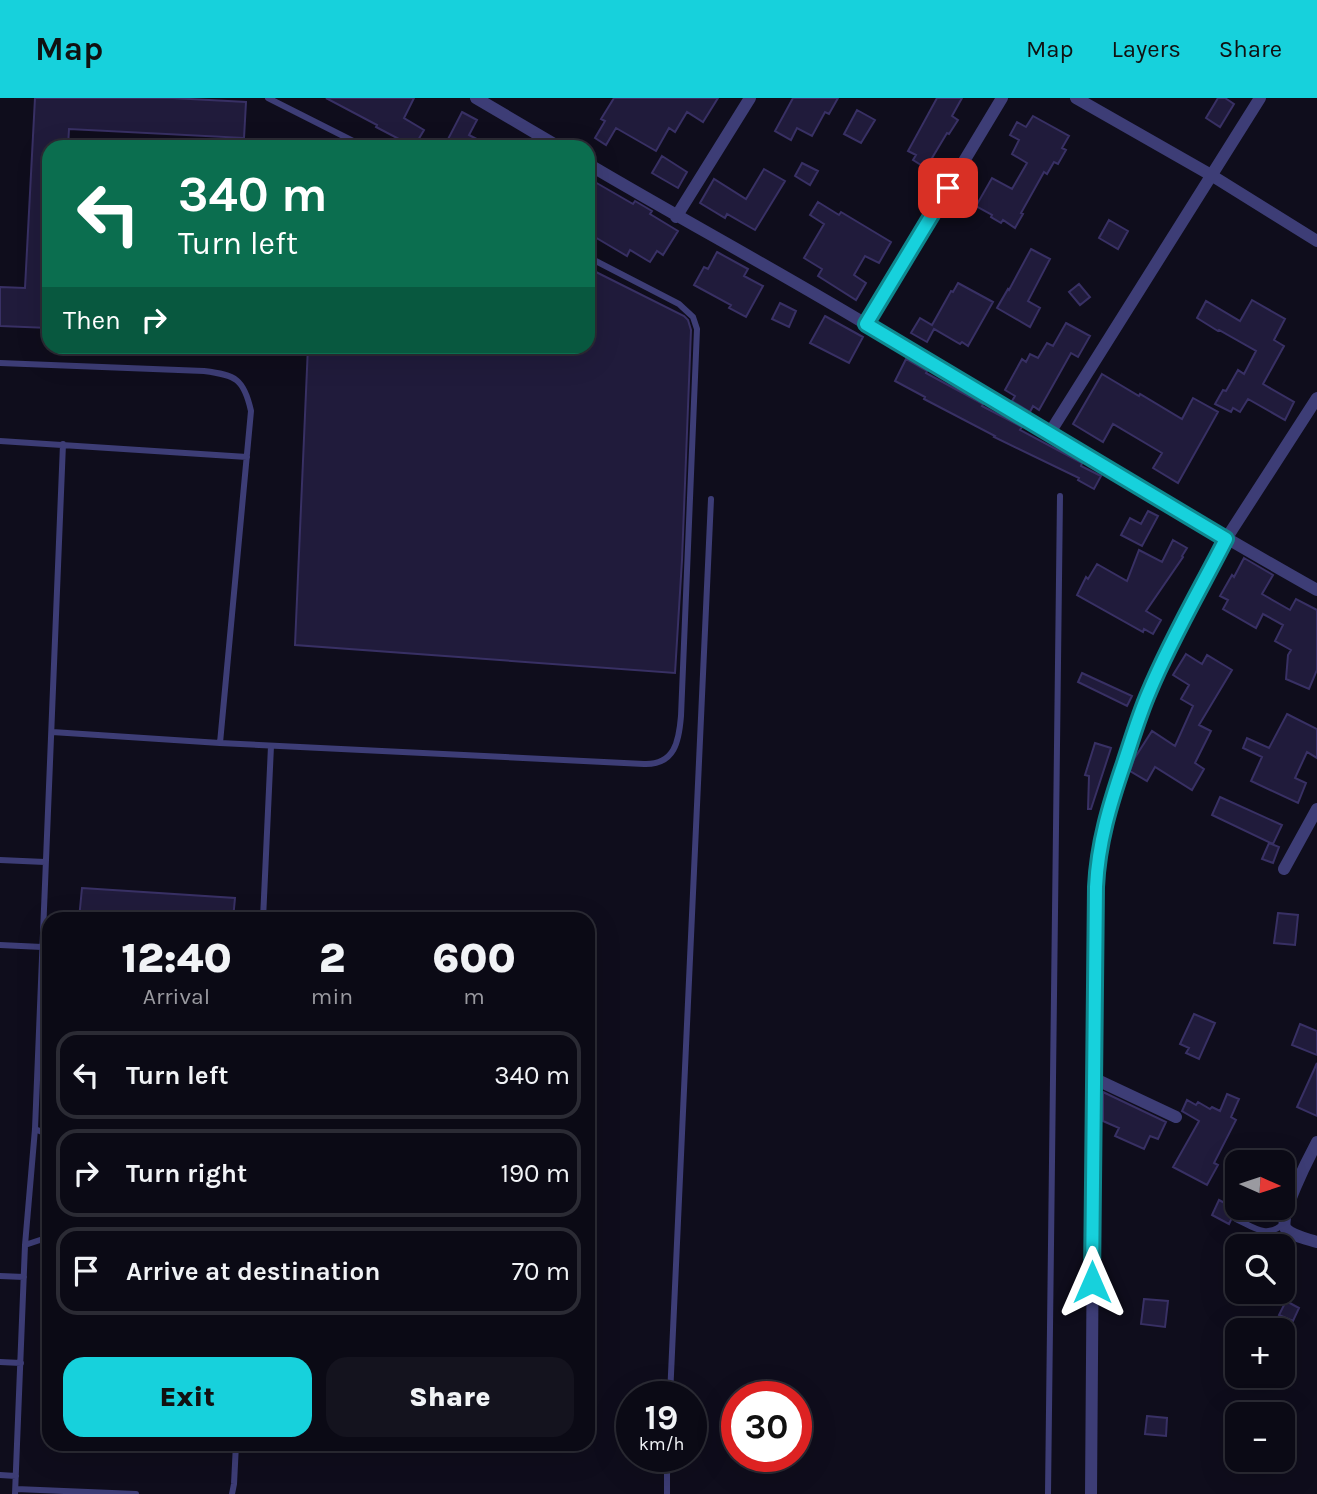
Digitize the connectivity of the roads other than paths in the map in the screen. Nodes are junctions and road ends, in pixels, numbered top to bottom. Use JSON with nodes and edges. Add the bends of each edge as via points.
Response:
{"nodes":[{"id":1,"x":268,"y":98,"type":"edge"},
{"id":2,"x":476,"y":98,"type":"edge"},
{"id":3,"x":750,"y":98,"type":"edge"},
{"id":4,"x":1002,"y":98,"type":"edge"},
{"id":5,"x":1076,"y":98,"type":"edge"},
{"id":6,"x":1260,"y":98,"type":"edge"},
{"id":7,"x":498,"y":104,"type":"edge"},
{"id":8,"x":351,"y":140,"type":"edge"},
{"id":9,"x":549,"y":140,"type":"edge"},
{"id":10,"x":595,"y":168,"type":"edge"},
{"id":11,"x":1211,"y":175,"type":"junction"},
{"id":12,"x":676,"y":217,"type":"junction"},
{"id":13,"x":1317,"y":241,"type":"edge"},
{"id":14,"x":595,"y":260,"type":"edge"},
{"id":15,"x":866,"y":324,"type":"junction"},
{"id":16,"x":0,"y":363,"type":"edge"},
{"id":17,"x":1317,"y":398,"type":"edge"},
{"id":18,"x":1049,"y":434,"type":"junction"},
{"id":19,"x":0,"y":441,"type":"edge"},
{"id":20,"x":63,"y":444,"type":"junction"},
{"id":21,"x":247,"y":457,"type":"junction"},
{"id":22,"x":1060,"y":496,"type":"dead end"},
{"id":23,"x":711,"y":499,"type":"dead end"},
{"id":24,"x":1226,"y":539,"type":"junction"},
{"id":25,"x":1317,"y":590,"type":"edge"},
{"id":26,"x":52,"y":732,"type":"junction"},
{"id":27,"x":220,"y":743,"type":"junction"},
{"id":28,"x":271,"y":746,"type":"junction"},
{"id":29,"x":1317,"y":809,"type":"edge"},
{"id":30,"x":0,"y":860,"type":"edge"},
{"id":31,"x":45,"y":862,"type":"junction"},
{"id":32,"x":1284,"y":869,"type":"dead end"},
{"id":33,"x":43,"y":912,"type":"edge"},
{"id":34,"x":263,"y":912,"type":"edge"},
{"id":35,"x":0,"y":945,"type":"edge"},
{"id":36,"x":42,"y":947,"type":"joint"},
{"id":37,"x":1093,"y":1078,"type":"junction"},
{"id":38,"x":1176,"y":1117,"type":"dead end"},
{"id":39,"x":35,"y":1129,"type":"junction"},
{"id":40,"x":42,"y":1132,"type":"edge"},
{"id":41,"x":1317,"y":1142,"type":"edge"},
{"id":42,"x":1238,"y":1220,"type":"edge"},
{"id":43,"x":1283,"y":1224,"type":"junction"},
{"id":44,"x":42,"y":1239,"type":"edge"},
{"id":45,"x":1317,"y":1242,"type":"edge"},
{"id":46,"x":25,"y":1245,"type":"junction"},
{"id":47,"x":0,"y":1276,"type":"edge"},
{"id":48,"x":24,"y":1277,"type":"junction"},
{"id":49,"x":0,"y":1362,"type":"edge"},
{"id":50,"x":21,"y":1363,"type":"junction"},
{"id":51,"x":671,"y":1381,"type":"edge"},
{"id":52,"x":236,"y":1451,"type":"edge"},
{"id":53,"x":667,"y":1472,"type":"edge"},
{"id":54,"x":0,"y":1475,"type":"edge"},
{"id":55,"x":16,"y":1476,"type":"junction"},
{"id":56,"x":15,"y":1492,"type":"edge"},
{"id":57,"x":136,"y":1494,"type":"edge"},
{"id":58,"x":232,"y":1494,"type":"edge"},
{"id":59,"x":667,"y":1494,"type":"edge"},
{"id":60,"x":1048,"y":1494,"type":"edge"},
{"id":61,"x":1091,"y":1494,"type":"edge"}],
"edges":[{"from":1,"to":8,"type":"lane"},
{"from":2,"to":7,"type":"street"},
{"from":3,"to":12,"type":"street"},
{"from":4,"to":15,"type":"street"},
{"from":5,"to":11,"type":"street"},
{"from":6,"to":11,"type":"street"},
{"from":7,"to":9,"type":"street"},
{"from":10,"to":12,"type":"street"},
{"from":11,"to":13,"type":"street"},
{"from":11,"to":18,"type":"street"},
{"from":12,"to":15,"type":"street"},
{"from":14,"to":28,"type":"lane","via":[[679,304],[698,329],[680,733],[672,753],[653,764]]},
{"from":15,"to":18,"type":"street"},
{"from":16,"to":21,"type":"lane","via":[[225,373],[241,382],[247,394],[251,411]]},
{"from":17,"to":24,"type":"street"},
{"from":18,"to":24,"type":"street"},
{"from":19,"to":20,"type":"lane"},
{"from":20,"to":21,"type":"lane"},
{"from":20,"to":26,"type":"lane"},
{"from":21,"to":27,"type":"lane"},
{"from":22,"to":60,"type":"lane"},
{"from":23,"to":51,"type":"lane"},
{"from":24,"to":25,"type":"street"},
{"from":24,"to":37,"type":"street","via":[[1148,693],[1103,830],[1097,861]]},
{"from":26,"to":27,"type":"lane"},
{"from":26,"to":31,"type":"lane"},
{"from":27,"to":28,"type":"lane"},
{"from":28,"to":34,"type":"lane"},
{"from":29,"to":32,"type":"street"},
{"from":30,"to":31,"type":"lane"},
{"from":31,"to":33,"type":"lane"},
{"from":35,"to":36,"type":"lane"},
{"from":36,"to":39,"type":"lane"},
{"from":37,"to":38,"type":"street"},
{"from":37,"to":61,"type":"street"},
{"from":39,"to":40,"type":"lane"},
{"from":39,"to":46,"type":"lane"},
{"from":41,"to":43,"type":"street"},
{"from":42,"to":43,"type":"lane","via":[[1264,1233]]},
{"from":43,"to":45,"type":"street"},
{"from":44,"to":46,"type":"lane"},
{"from":46,"to":48,"type":"lane"},
{"from":47,"to":48,"type":"lane"},
{"from":48,"to":50,"type":"lane"},
{"from":49,"to":50,"type":"lane"},
{"from":50,"to":55,"type":"lane"},
{"from":52,"to":58,"type":"lane"},
{"from":53,"to":59,"type":"lane"},
{"from":54,"to":55,"type":"lane"},
{"from":55,"to":56,"type":"lane"},
{"from":56,"to":57,"type":"lane"}]}
